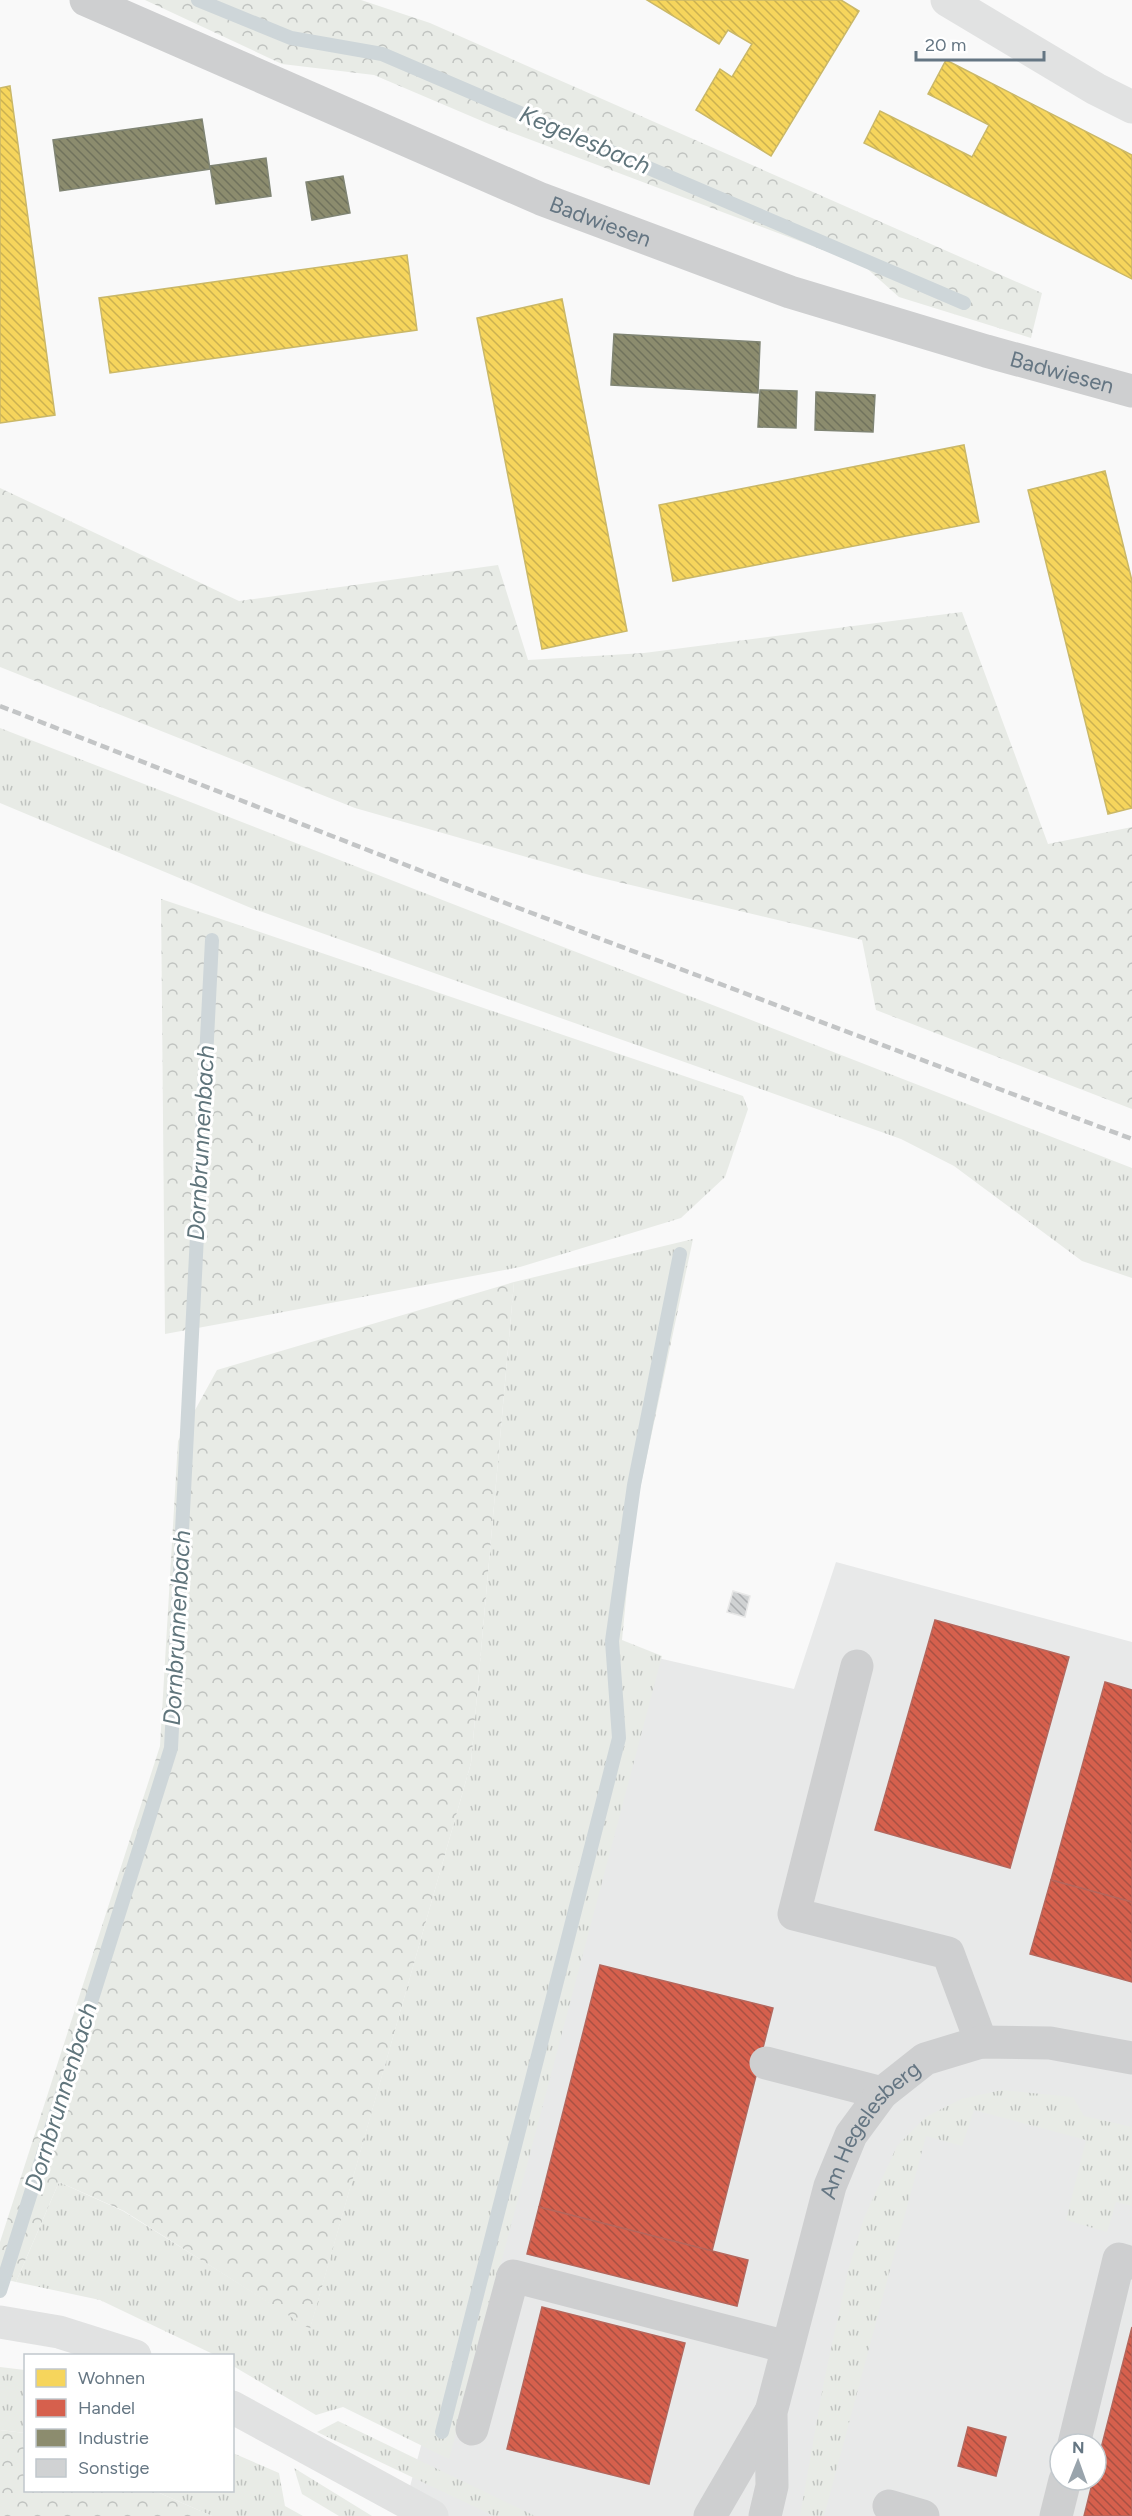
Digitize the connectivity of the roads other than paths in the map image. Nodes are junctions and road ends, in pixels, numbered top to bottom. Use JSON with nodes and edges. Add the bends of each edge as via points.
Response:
{"nodes":[{"id":1,"x":86,"y":0,"type":"edge"},
{"id":2,"x":947,"y":0,"type":"edge"},
{"id":3,"x":1132,"y":107,"type":"edge"},
{"id":4,"x":1132,"y":391,"type":"edge"},
{"id":5,"x":857,"y":1666,"type":"dead end"},
{"id":6,"x":981,"y":2042,"type":"junction"},
{"id":7,"x":1132,"y":2058,"type":"edge"},
{"id":8,"x":766,"y":2063,"type":"dead end"},
{"id":9,"x":882,"y":2093,"type":"junction"},
{"id":10,"x":1132,"y":2263,"type":"edge"},
{"id":11,"x":0,"y":2322,"type":"edge"},
{"id":12,"x":787,"y":2347,"type":"junction"},
{"id":13,"x":132,"y":2354,"type":"edge"},
{"id":14,"x":234,"y":2408,"type":"edge"},
{"id":15,"x":771,"y":2412,"type":"junction"},
{"id":16,"x":472,"y":2429,"type":"dead end"},
{"id":17,"x":1077,"y":2432,"type":"edge"},
{"id":18,"x":1062,"y":2492,"type":"edge"},
{"id":19,"x":889,"y":2506,"type":"dead end"},
{"id":20,"x":432,"y":2516,"type":"edge"},
{"id":21,"x":710,"y":2516,"type":"edge"},
{"id":22,"x":765,"y":2516,"type":"edge"},
{"id":23,"x":923,"y":2516,"type":"edge"},
{"id":24,"x":1056,"y":2516,"type":"edge"}],
"edges":[{"from":1,"to":4,"type":"street","name":"Badwiesen","via":[[541,199],[790,292]]},
{"from":2,"to":3,"type":"main road"},
{"from":5,"to":6,"type":"street","via":[[794,1914],[948,1953]]},
{"from":6,"to":7,"type":"street","name":"Am Hegelesberg","via":[[1050,2043]]},
{"from":6,"to":9,"type":"street","name":"Am Hegelesberg","via":[[925,2059]]},
{"from":8,"to":9,"type":"street"},
{"from":9,"to":12,"type":"street","name":"Am Hegelesberg","via":[[851,2135],[830,2186]]},
{"from":10,"to":17,"type":"street","via":[[1119,2259]]},
{"from":11,"to":13,"type":"main road","via":[[59,2332]]},
{"from":12,"to":15,"type":"street","name":"Am Hegelesberg"},
{"from":12,"to":16,"type":"street","via":[[513,2276]]},
{"from":14,"to":20,"type":"main road"},
{"from":15,"to":21,"type":"street","name":"Am Hegelesberg"},
{"from":15,"to":22,"type":"street","name":"Am Hegelesberg","via":[[772,2486]]},
{"from":18,"to":24,"type":"street"},
{"from":19,"to":23,"type":"street"}]}
